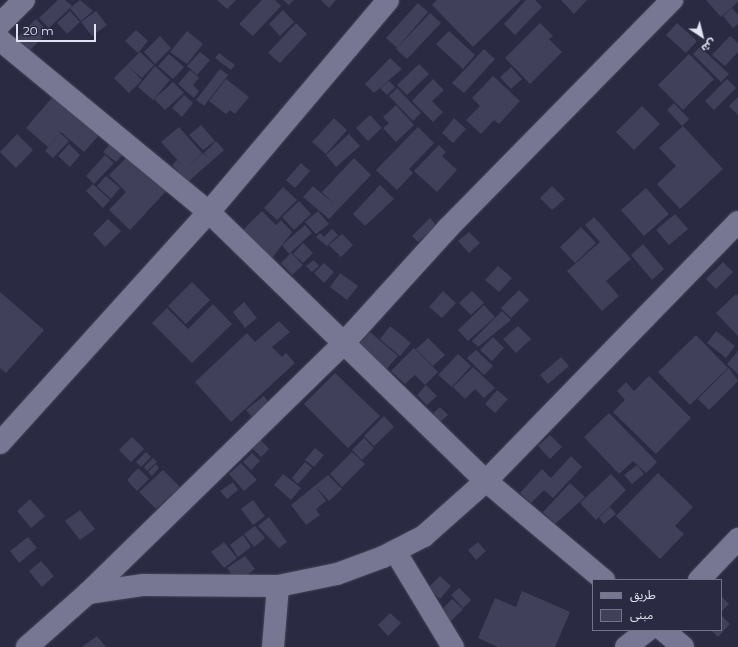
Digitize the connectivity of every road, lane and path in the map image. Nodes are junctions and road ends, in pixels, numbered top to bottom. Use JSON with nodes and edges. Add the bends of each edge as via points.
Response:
{"nodes":[{"id":1,"x":24,"y":0,"type":"edge"},
{"id":2,"x":388,"y":0,"type":"edge"},
{"id":3,"x":672,"y":0,"type":"edge"},
{"id":4,"x":0,"y":24,"type":"edge"},
{"id":5,"x":0,"y":40,"type":"edge"},
{"id":6,"x":209,"y":212,"type":"junction"},
{"id":7,"x":738,"y":222,"type":"edge"},
{"id":8,"x":342,"y":345,"type":"junction"},
{"id":9,"x":0,"y":443,"type":"edge"},
{"id":10,"x":486,"y":481,"type":"junction"},
{"id":11,"x":738,"y":539,"type":"edge"},
{"id":12,"x":395,"y":551,"type":"junction"},
{"id":13,"x":603,"y":579,"type":"edge"},
{"id":14,"x":699,"y":579,"type":"edge"},
{"id":15,"x":278,"y":586,"type":"junction"},
{"id":16,"x":88,"y":592,"type":"junction"},
{"id":17,"x":647,"y":631,"type":"edge"},
{"id":18,"x":665,"y":631,"type":"edge"},
{"id":19,"x":27,"y":647,"type":"edge"},
{"id":20,"x":273,"y":647,"type":"edge"},
{"id":21,"x":453,"y":647,"type":"edge"},
{"id":22,"x":626,"y":647,"type":"edge"},
{"id":23,"x":683,"y":647,"type":"edge"}],
"edges":[{"from":1,"to":4,"type":"street"},
{"from":2,"to":6,"type":"street"},
{"from":3,"to":8,"type":"street","via":[[448,228]]},
{"from":5,"to":6,"type":"street"},
{"from":6,"to":8,"type":"street"},
{"from":6,"to":9,"type":"street"},
{"from":7,"to":10,"type":"street"},
{"from":8,"to":10,"type":"street"},
{"from":8,"to":16,"type":"street"},
{"from":10,"to":12,"type":"street","via":[[424,536]]},
{"from":10,"to":13,"type":"street"},
{"from":11,"to":14,"type":"street"},
{"from":12,"to":15,"type":"street","via":[[337,574]]},
{"from":12,"to":21,"type":"street"},
{"from":15,"to":16,"type":"street","via":[[143,585]]},
{"from":15,"to":20,"type":"street"},
{"from":16,"to":19,"type":"street"},
{"from":17,"to":22,"type":"street"},
{"from":18,"to":23,"type":"street"}]}
